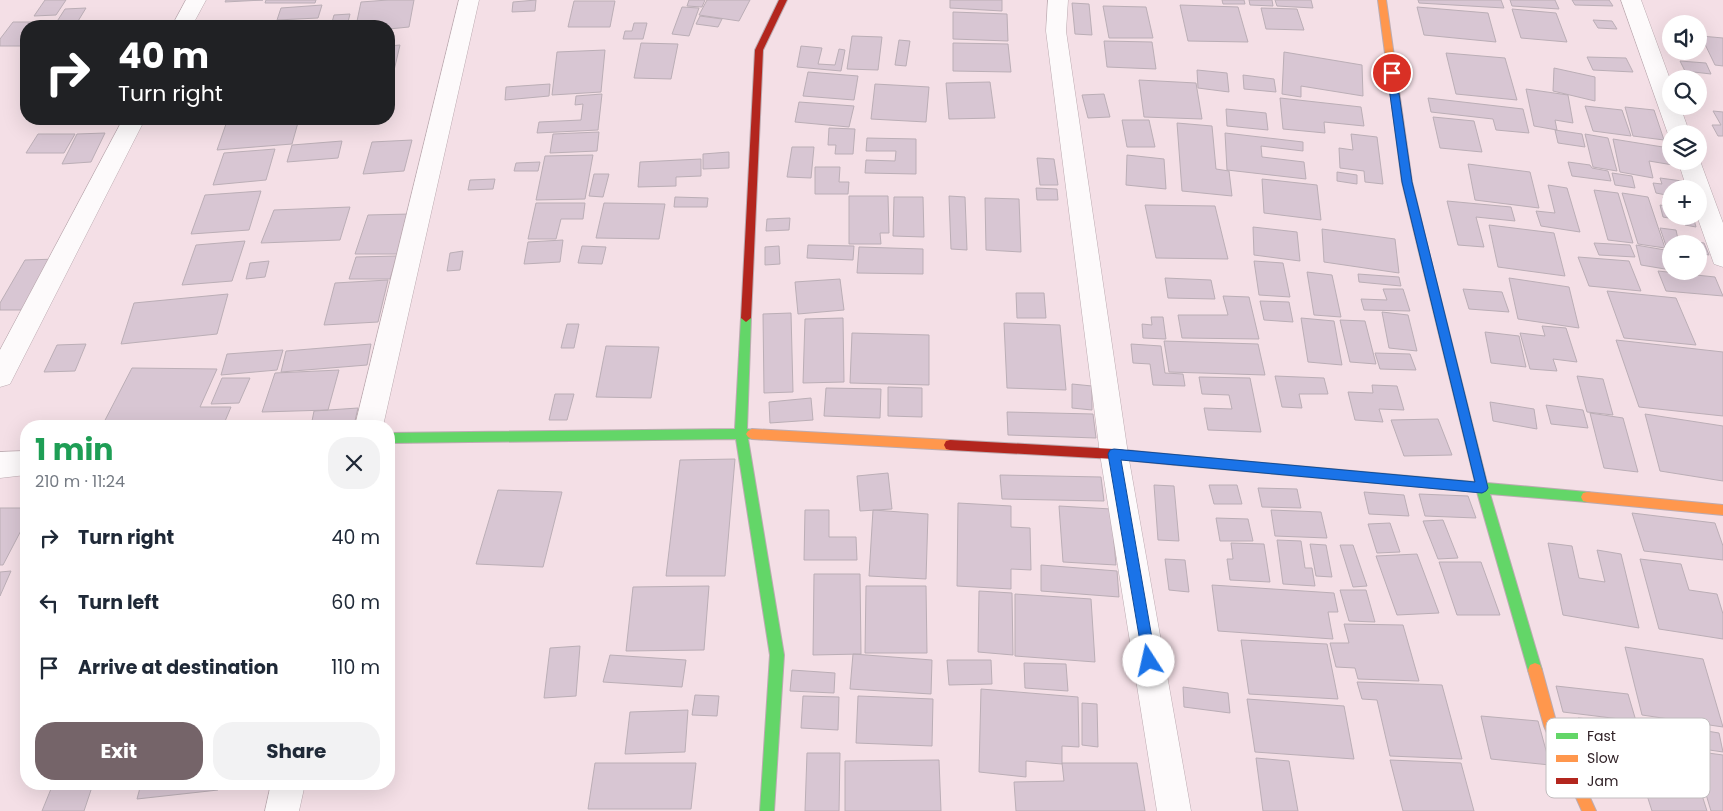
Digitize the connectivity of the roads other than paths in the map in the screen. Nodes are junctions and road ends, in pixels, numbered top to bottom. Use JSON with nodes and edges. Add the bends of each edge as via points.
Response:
{"nodes":[{"id":1,"x":196,"y":0,"type":"edge"},
{"id":2,"x":469,"y":0,"type":"edge"},
{"id":3,"x":783,"y":0,"type":"edge"},
{"id":4,"x":1058,"y":0,"type":"edge"},
{"id":5,"x":1382,"y":0,"type":"edge"},
{"id":6,"x":1631,"y":0,"type":"edge"},
{"id":7,"x":185,"y":20,"type":"edge"},
{"id":8,"x":131,"y":125,"type":"edge"},
{"id":9,"x":1676,"y":125,"type":"edge"},
{"id":10,"x":1707,"y":212,"type":"edge"},
{"id":11,"x":1723,"y":257,"type":"edge"},
{"id":12,"x":0,"y":376,"type":"edge"},
{"id":13,"x":370,"y":420,"type":"edge"},
{"id":14,"x":741,"y":432,"type":"junction"},
{"id":15,"x":395,"y":438,"type":"edge"},
{"id":16,"x":1114,"y":454,"type":"junction"},
{"id":17,"x":20,"y":463,"type":"edge"},
{"id":18,"x":0,"y":465,"type":"edge"},
{"id":19,"x":1482,"y":488,"type":"junction"},
{"id":20,"x":1723,"y":510,"type":"edge"},
{"id":21,"x":1549,"y":718,"type":"edge"},
{"id":22,"x":287,"y":790,"type":"edge"},
{"id":23,"x":1583,"y":798,"type":"edge"},
{"id":24,"x":282,"y":811,"type":"edge"},
{"id":25,"x":768,"y":811,"type":"edge"},
{"id":26,"x":1174,"y":811,"type":"edge"},
{"id":27,"x":1589,"y":811,"type":"edge"}],
"edges":[{"from":1,"to":7,"type":"street"},
{"from":2,"to":13,"type":"street"},
{"from":3,"to":14,"type":"street","via":[[759,50]]},
{"from":4,"to":16,"type":"street","via":[[1056,31]]},
{"from":5,"to":19,"type":"street","via":[[1407,182]]},
{"from":6,"to":9,"type":"street"},
{"from":8,"to":12,"type":"street"},
{"from":10,"to":11,"type":"street"},
{"from":14,"to":15,"type":"street"},
{"from":14,"to":16,"type":"street"},
{"from":14,"to":25,"type":"street","via":[[777,655]]},
{"from":16,"to":19,"type":"street"},
{"from":16,"to":26,"type":"street"},
{"from":17,"to":18,"type":"street"},
{"from":19,"to":20,"type":"street"},
{"from":19,"to":21,"type":"street"},
{"from":22,"to":24,"type":"street"},
{"from":23,"to":27,"type":"street"}]}
